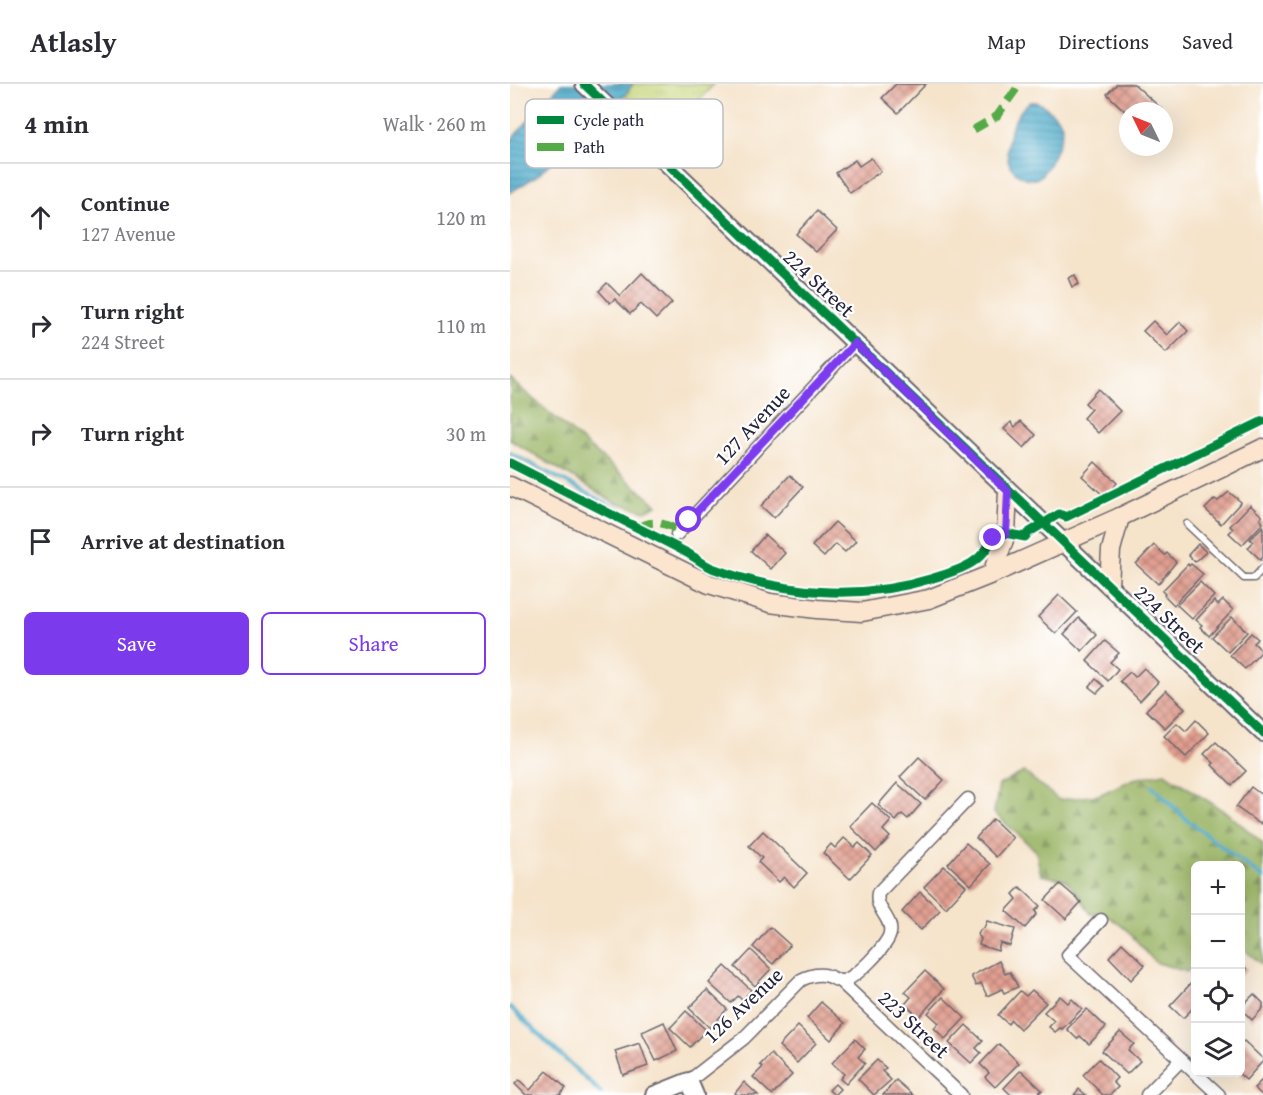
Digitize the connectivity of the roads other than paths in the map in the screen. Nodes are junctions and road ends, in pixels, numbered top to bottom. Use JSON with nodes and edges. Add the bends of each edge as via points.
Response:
{"nodes":[{"id":1,"x":584,"y":84,"type":"edge"},
{"id":2,"x":600,"y":99,"type":"edge"},
{"id":3,"x":672,"y":168,"type":"edge"},
{"id":4,"x":855,"y":343,"type":"junction"},
{"id":5,"x":1263,"y":448,"type":"edge"},
{"id":6,"x":510,"y":486,"type":"edge"},
{"id":7,"x":1008,"y":491,"type":"junction"},
{"id":8,"x":1120,"y":517,"type":"junction"},
{"id":9,"x":1187,"y":524,"type":"dead end"},
{"id":10,"x":677,"y":534,"type":"dead end"},
{"id":11,"x":1062,"y":543,"type":"junction"},
{"id":12,"x":1263,"y":568,"type":"edge"},
{"id":13,"x":993,"y":574,"type":"junction"},
{"id":14,"x":1109,"y":585,"type":"junction"},
{"id":15,"x":1263,"y":733,"type":"edge"},
{"id":16,"x":968,"y":799,"type":"dead end"},
{"id":17,"x":1101,"y":920,"type":"dead end"},
{"id":18,"x":840,"y":981,"type":"junction"},
{"id":19,"x":1181,"y":1059,"type":"junction"},
{"id":20,"x":692,"y":1088,"type":"edge"},
{"id":21,"x":654,"y":1095,"type":"edge"},
{"id":22,"x":961,"y":1095,"type":"edge"},
{"id":23,"x":1147,"y":1095,"type":"edge"},
{"id":24,"x":1219,"y":1095,"type":"edge"}],
"edges":[{"from":1,"to":2,"type":"street","name":"224 Street"},
{"from":3,"to":4,"type":"street","name":"224 Street"},
{"from":4,"to":7,"type":"street","name":"224 Street"},
{"from":4,"to":10,"type":"street","name":"127 Avenue"},
{"from":5,"to":8,"type":"main road"},
{"from":6,"to":13,"type":"main road","via":[[686,574],[770,603],[862,612],[928,599]]},
{"from":7,"to":11,"type":"street","name":"224 Street"},
{"from":7,"to":13,"type":"main road","via":[[1006,534]]},
{"from":8,"to":11,"type":"main road"},
{"from":8,"to":14,"type":"main road","via":[[1111,550]]},
{"from":9,"to":12,"type":"lane","via":[[1244,578],[1254,578]]},
{"from":11,"to":13,"type":"main road"},
{"from":11,"to":14,"type":"street","name":"224 Street"},
{"from":14,"to":15,"type":"street","name":"224 Street"},
{"from":16,"to":18,"type":"street","via":[[882,887],[876,899],[890,927],[888,939],[856,975]]},
{"from":17,"to":19,"type":"street","via":[[1068,955]]},
{"from":18,"to":20,"type":"street","name":"126 Avenue","via":[[820,975],[801,980]]},
{"from":18,"to":22,"type":"street","name":"223 Street"},
{"from":19,"to":23,"type":"street"},
{"from":19,"to":24,"type":"street"},
{"from":20,"to":21,"type":"street","name":"126 Avenue"}]}
